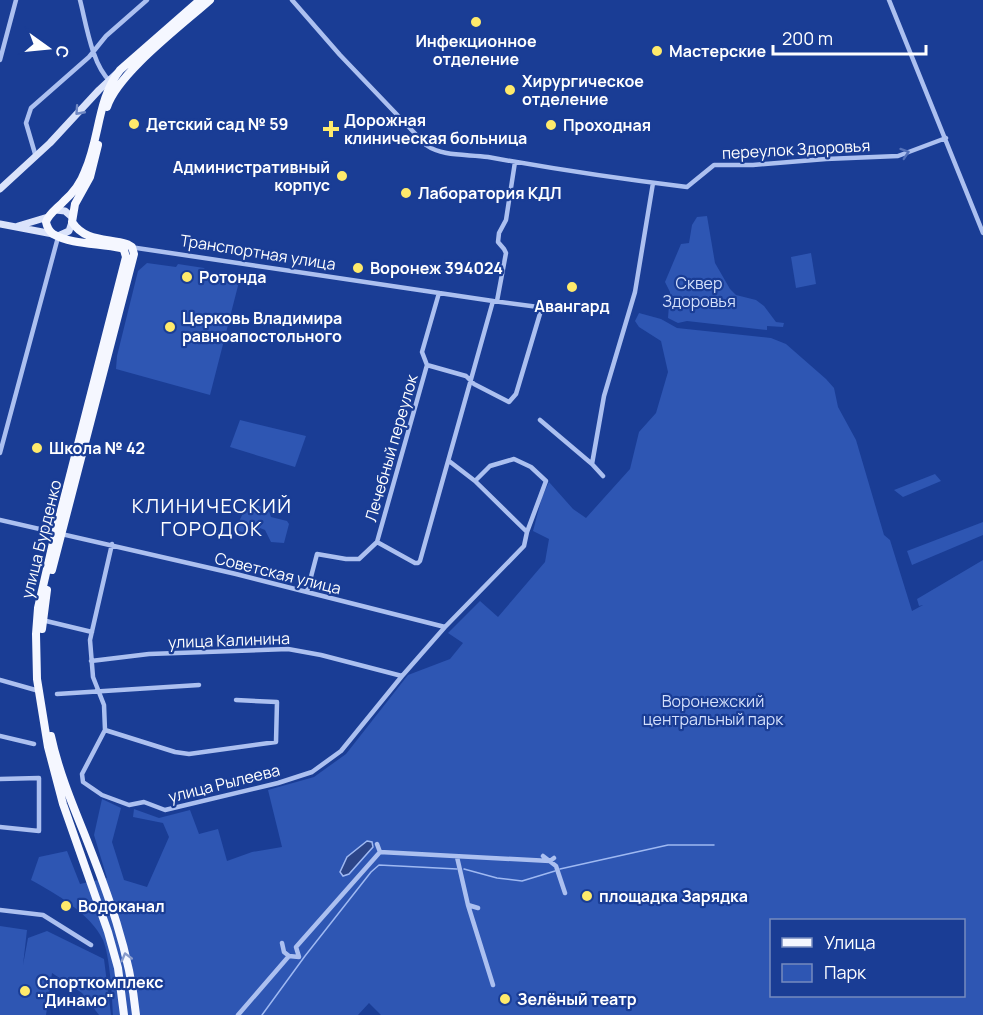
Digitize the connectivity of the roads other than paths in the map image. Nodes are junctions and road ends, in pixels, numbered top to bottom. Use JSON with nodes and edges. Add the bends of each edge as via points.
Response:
{"nodes":[{"id":1,"x":16,"y":0,"type":"edge"},
{"id":2,"x":80,"y":0,"type":"edge"},
{"id":3,"x":147,"y":0,"type":"edge"},
{"id":4,"x":200,"y":0,"type":"edge"},
{"id":5,"x":210,"y":0,"type":"edge"},
{"id":6,"x":292,"y":0,"type":"edge"},
{"id":7,"x":889,"y":0,"type":"edge"},
{"id":8,"x":94,"y":49,"type":"junction"},
{"id":9,"x":0,"y":60,"type":"edge"},
{"id":10,"x":113,"y":83,"type":"junction"},
{"id":11,"x":946,"y":138,"type":"junction"},
{"id":12,"x":36,"y":157,"type":"junction"},
{"id":13,"x":515,"y":162,"type":"junction"},
{"id":14,"x":653,"y":183,"type":"junction"},
{"id":15,"x":0,"y":189,"type":"edge"},
{"id":16,"x":56,"y":210,"type":"junction"},
{"id":17,"x":48,"y":217,"type":"junction"},
{"id":18,"x":72,"y":220,"type":"junction"},
{"id":19,"x":0,"y":224,"type":"edge"},
{"id":20,"x":16,"y":226,"type":"junction"},
{"id":21,"x":983,"y":233,"type":"edge"},
{"id":22,"x":56,"y":237,"type":"junction"},
{"id":23,"x":127,"y":248,"type":"junction"},
{"id":24,"x":439,"y":293,"type":"junction"},
{"id":25,"x":495,"y":301,"type":"junction"},
{"id":26,"x":542,"y":307,"type":"junction"},
{"id":27,"x":573,"y":308,"type":"dead end"},
{"id":28,"x":427,"y":365,"type":"junction"},
{"id":29,"x":471,"y":381,"type":"junction"},
{"id":30,"x":540,"y":420,"type":"dead end"},
{"id":31,"x":0,"y":453,"type":"edge"},
{"id":32,"x":448,"y":461,"type":"junction"},
{"id":33,"x":592,"y":464,"type":"junction"},
{"id":34,"x":603,"y":476,"type":"dead end"},
{"id":35,"x":475,"y":481,"type":"junction"},
{"id":36,"x":0,"y":520,"type":"edge"},
{"id":37,"x":527,"y":532,"type":"junction"},
{"id":38,"x":58,"y":533,"type":"junction"},
{"id":39,"x":377,"y":542,"type":"junction"},
{"id":40,"x":112,"y":544,"type":"junction"},
{"id":41,"x":306,"y":592,"type":"junction"},
{"id":42,"x":42,"y":620,"type":"junction"},
{"id":43,"x":445,"y":627,"type":"junction"},
{"id":44,"x":92,"y":632,"type":"junction"},
{"id":45,"x":91,"y":661,"type":"junction"},
{"id":46,"x":402,"y":676,"type":"junction"},
{"id":47,"x":0,"y":680,"type":"edge"},
{"id":48,"x":199,"y":685,"type":"dead end"},
{"id":49,"x":39,"y":691,"type":"junction"},
{"id":50,"x":98,"y":691,"type":"junction"},
{"id":51,"x":57,"y":694,"type":"dead end"},
{"id":52,"x":236,"y":700,"type":"dead end"},
{"id":53,"x":105,"y":730,"type":"junction"},
{"id":54,"x":0,"y":736,"type":"edge"},
{"id":55,"x":34,"y":744,"type":"dead end"},
{"id":56,"x":0,"y":779,"type":"edge"},
{"id":57,"x":0,"y":827,"type":"edge"},
{"id":58,"x":380,"y":844,"type":"dead end"},
{"id":59,"x":380,"y":852,"type":"junction"},
{"id":60,"x":543,"y":856,"type":"dead end"},
{"id":61,"x":457,"y":857,"type":"junction"},
{"id":62,"x":551,"y":859,"type":"junction"},
{"id":63,"x":565,"y":892,"type":"dead end"},
{"id":64,"x":467,"y":905,"type":"junction"},
{"id":65,"x":477,"y":905,"type":"dead end"},
{"id":66,"x":0,"y":910,"type":"edge"},
{"id":67,"x":282,"y":943,"type":"dead end"},
{"id":68,"x":91,"y":945,"type":"dead end"},
{"id":69,"x":289,"y":956,"type":"junction"},
{"id":70,"x":493,"y":985,"type":"dead end"},
{"id":71,"x":124,"y":1015,"type":"edge"},
{"id":72,"x":136,"y":1015,"type":"edge"},
{"id":73,"x":238,"y":1015,"type":"edge"}],
"edges":[{"from":1,"to":9,"type":"street"},
{"from":2,"to":8,"type":"street"},
{"from":3,"to":8,"type":"street"},
{"from":4,"to":10,"type":"main road","via":[[120,70]]},
{"from":5,"to":10,"type":"main road","via":[[125,77]]},
{"from":6,"to":13,"type":"street","name":"переулок Здоровья","via":[[426,145],[444,153]]},
{"from":7,"to":11,"type":"street"},
{"from":8,"to":10,"type":"street","via":[[97,62]]},
{"from":8,"to":12,"type":"street","via":[[31,108],[26,123]]},
{"from":10,"to":12,"type":"main road","one_way":true},
{"from":10,"to":16,"type":"main road","via":[[85,172]]},
{"from":10,"to":18,"type":"main road","via":[[90,177],[76,200]]},
{"from":14,"to":11,"type":"street","name":"переулок Здоровья","one_way":true,"via":[[687,187],[714,165],[898,156]]},
{"from":11,"to":21,"type":"street"},
{"from":12,"to":15,"type":"main road"},
{"from":13,"to":14,"type":"street","name":"переулок Здоровья"},
{"from":13,"to":25,"type":"street","via":[[506,220],[499,233],[498,242],[506,254]]},
{"from":14,"to":33,"type":"street","via":[[635,292],[604,396]]},
{"from":16,"to":17,"type":"main road"},
{"from":16,"to":18,"type":"main road","via":[[65,211]]},
{"from":17,"to":20,"type":"main road"},
{"from":17,"to":22,"type":"main road","via":[[47,226]]},
{"from":18,"to":22,"type":"main road","via":[[69,231]]},
{"from":18,"to":23,"type":"main road","via":[[87,236],[124,243]]},
{"from":19,"to":20,"type":"main road"},
{"from":20,"to":22,"type":"main road"},
{"from":22,"to":23,"type":"main road"},
{"from":22,"to":31,"type":"street"},
{"from":23,"to":24,"type":"street","name":"Транспортная улица"},
{"from":23,"to":38,"type":"main road","name":"улица Бурденко"},
{"from":24,"to":25,"type":"street","name":"Транспортная улица"},
{"from":24,"to":28,"type":"street","name":"Лечебный переулок","via":[[422,352]]},
{"from":25,"to":26,"type":"street","name":"Транспортная улица"},
{"from":25,"to":29,"type":"street"},
{"from":26,"to":27,"type":"street","name":"Транспортная улица"},
{"from":26,"to":29,"type":"street","via":[[516,394],[509,402]]},
{"from":28,"to":29,"type":"street"},
{"from":28,"to":39,"type":"street","name":"Лечебный переулок"},
{"from":29,"to":32,"type":"street"},
{"from":30,"to":33,"type":"street"},
{"from":32,"to":35,"type":"street"},
{"from":32,"to":39,"type":"street","via":[[418,563]]},
{"from":33,"to":34,"type":"street"},
{"from":35,"to":37,"type":"street"},
{"from":35,"to":37,"type":"street","name":"улица Рылеева","via":[[490,466],[514,459],[546,481]]},
{"from":36,"to":38,"type":"street","name":"Советская улица"},
{"from":37,"to":43,"type":"street","name":"улица Рылеева","via":[[524,546]]},
{"from":38,"to":40,"type":"street","name":"Советская улица"},
{"from":38,"to":42,"type":"main road","name":"улица Бурденко"},
{"from":38,"to":49,"type":"main road","name":"улица Бурденко","via":[[38,608]]},
{"from":39,"to":41,"type":"street","name":"Лечебный переулок","via":[[359,559],[316,554]]},
{"from":40,"to":41,"type":"street","name":"Советская улица"},
{"from":40,"to":44,"type":"street"},
{"from":41,"to":43,"type":"street","name":"Советская улица"},
{"from":42,"to":44,"type":"street"},
{"from":72,"to":42,"type":"main road","name":"улица Бурденко","one_way":true,"via":[[118,929],[60,771],[48,723],[42,678]]},
{"from":43,"to":46,"type":"street","name":"улица Рылеева"},
{"from":44,"to":45,"type":"street"},
{"from":45,"to":46,"type":"street","name":"улица Калинина","via":[[138,655],[288,649]]},
{"from":45,"to":50,"type":"street"},
{"from":46,"to":53,"type":"street","name":"улица Рылеева","via":[[341,751],[312,772],[165,810],[144,802],[129,805],[102,795],[83,782],[82,774]]},
{"from":47,"to":49,"type":"street"},
{"from":48,"to":50,"type":"street"},
{"from":49,"to":71,"type":"main road","name":"улица Бурденко","via":[[48,747],[118,968]]},
{"from":50,"to":51,"type":"street"},
{"from":50,"to":53,"type":"street","via":[[104,705]]},
{"from":52,"to":53,"type":"street","name":"улица Рылеева","via":[[277,702],[276,742],[189,754]]},
{"from":54,"to":55,"type":"street"},
{"from":56,"to":57,"type":"street","via":[[39,778],[39,831]]},
{"from":58,"to":59,"type":"street"},
{"from":59,"to":61,"type":"street"},
{"from":59,"to":69,"type":"street","via":[[296,947],[299,957]]},
{"from":60,"to":62,"type":"street"},
{"from":61,"to":62,"type":"street","via":[[503,862]]},
{"from":61,"to":64,"type":"street"},
{"from":62,"to":63,"type":"street"},
{"from":64,"to":65,"type":"street"},
{"from":64,"to":70,"type":"street"},
{"from":66,"to":68,"type":"street","via":[[43,915]]},
{"from":67,"to":69,"type":"street"},
{"from":69,"to":73,"type":"street"}]}
